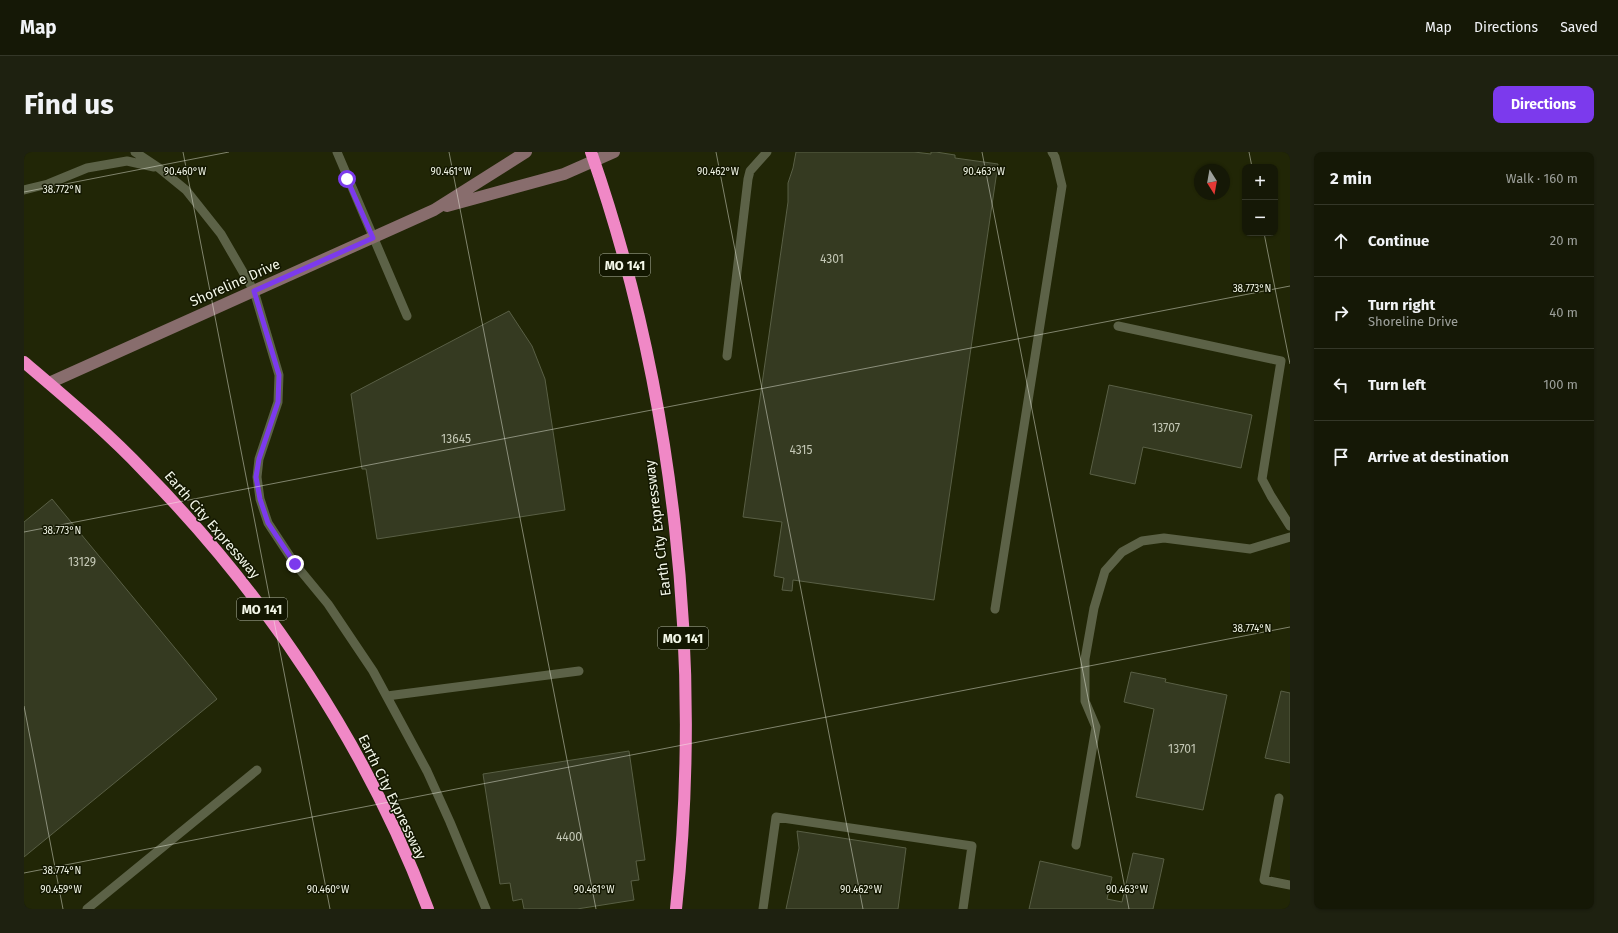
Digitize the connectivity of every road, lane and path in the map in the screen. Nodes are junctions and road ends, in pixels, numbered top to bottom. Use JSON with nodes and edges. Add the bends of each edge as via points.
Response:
{"nodes":[{"id":1,"x":135,"y":152,"type":"edge"},
{"id":2,"x":337,"y":152,"type":"edge"},
{"id":3,"x":526,"y":152,"type":"edge"},
{"id":4,"x":614,"y":152,"type":"edge"},
{"id":5,"x":767,"y":152,"type":"edge"},
{"id":6,"x":1052,"y":152,"type":"edge"},
{"id":7,"x":592,"y":157,"type":"edge"},
{"id":8,"x":160,"y":168,"type":"junction"},
{"id":9,"x":24,"y":190,"type":"edge"},
{"id":10,"x":434,"y":210,"type":"junction"},
{"id":11,"x":373,"y":238,"type":"junction"},
{"id":12,"x":254,"y":291,"type":"junction"},
{"id":13,"x":407,"y":316,"type":"dead end"},
{"id":14,"x":1118,"y":326,"type":"dead end"},
{"id":15,"x":727,"y":356,"type":"dead end"},
{"id":16,"x":24,"y":362,"type":"edge"},
{"id":17,"x":49,"y":383,"type":"junction"},
{"id":18,"x":1290,"y":526,"type":"edge"},
{"id":19,"x":1290,"y":537,"type":"edge"},
{"id":20,"x":995,"y":609,"type":"dead end"},
{"id":21,"x":579,"y":671,"type":"dead end"},
{"id":22,"x":387,"y":696,"type":"junction"},
{"id":23,"x":257,"y":770,"type":"dead end"},
{"id":24,"x":1279,"y":798,"type":"dead end"},
{"id":25,"x":1076,"y":845,"type":"dead end"},
{"id":26,"x":1290,"y":885,"type":"edge"},
{"id":27,"x":87,"y":909,"type":"edge"},
{"id":28,"x":428,"y":909,"type":"edge"},
{"id":29,"x":486,"y":909,"type":"edge"},
{"id":30,"x":676,"y":909,"type":"edge"},
{"id":31,"x":763,"y":909,"type":"edge"},
{"id":32,"x":963,"y":909,"type":"edge"}],
"edges":[{"from":1,"to":8,"type":"lane"},
{"from":2,"to":11,"type":"lane"},
{"from":3,"to":10,"type":"street","name":"Shoreline Drive"},
{"from":4,"to":7,"type":"street","name":"Shoreline Drive"},
{"from":5,"to":15,"type":"lane","via":[[750,171],[748,178]]},
{"from":6,"to":20,"type":"lane","via":[[1062,186]]},
{"from":7,"to":10,"type":"street","name":"Shoreline Drive","via":[[564,174]]},
{"from":7,"to":30,"type":"highway","name":"Earth City Expressway","number":"MO 141","via":[[619,242],[638,316],[660,426],[672,507],[680,580],[685,728],[684,802]]},
{"from":8,"to":9,"type":"lane","via":[[127,161],[87,168],[48,184]]},
{"from":8,"to":12,"type":"lane","via":[[186,190],[221,234]]},
{"from":10,"to":11,"type":"street","name":"Shoreline Drive"},
{"from":11,"to":12,"type":"street","name":"Shoreline Drive"},
{"from":11,"to":13,"type":"lane"},
{"from":12,"to":17,"type":"street","name":"Shoreline Drive"},
{"from":12,"to":22,"type":"lane","via":[[279,375],[278,402],[259,459],[256,477],[260,499],[268,523],[295,564],[348,633]]},
{"from":14,"to":18,"type":"lane","via":[[1281,361],[1262,479]]},
{"from":16,"to":17,"type":"highway","name":"Earth City Expressway","number":"MO 141"},
{"from":17,"to":28,"type":"highway","name":"Earth City Expressway","number":"MO 141","via":[[144,470],[194,524],[241,580],[285,640],[325,701],[361,764],[394,830]]},
{"from":19,"to":25,"type":"lane","via":[[1250,549],[1164,538],[1142,541],[1122,552],[1105,571],[1094,608],[1085,659],[1085,701],[1096,727]]},
{"from":21,"to":22,"type":"lane"},
{"from":22,"to":29,"type":"lane","via":[[448,816]]},
{"from":23,"to":27,"type":"lane"},
{"from":24,"to":26,"type":"lane","via":[[1264,880]]},
{"from":31,"to":32,"type":"lane","via":[[776,817],[972,846]]}]}
